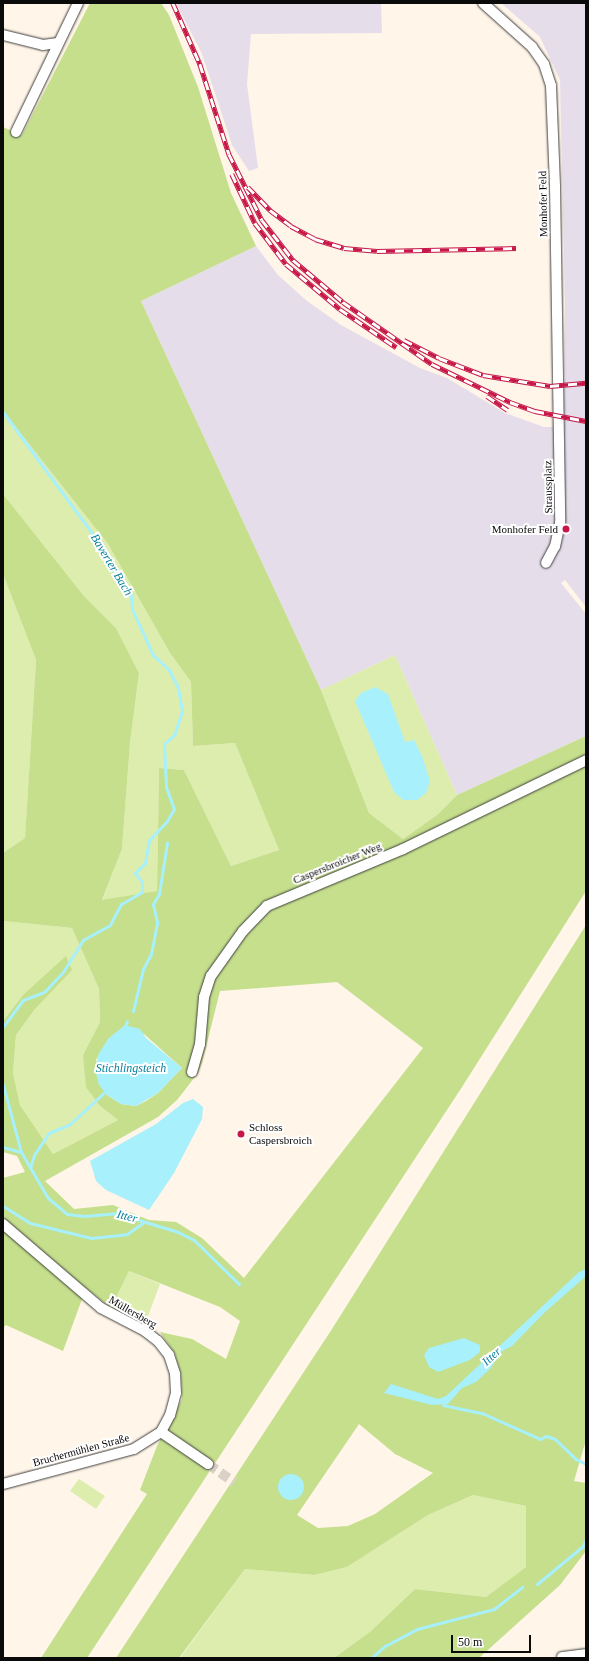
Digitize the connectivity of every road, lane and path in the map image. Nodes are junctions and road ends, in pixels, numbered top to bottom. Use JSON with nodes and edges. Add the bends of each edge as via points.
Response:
{"nodes":[{"id":1,"x":78,"y":3,"type":"edge"},
{"id":2,"x":483,"y":3,"type":"edge"},
{"id":3,"x":3,"y":35,"type":"edge"},
{"id":4,"x":58,"y":43,"type":"junction"},
{"id":5,"x":16,"y":132,"type":"dead end"},
{"id":6,"x":559,"y":432,"type":"joint"},
{"id":7,"x":546,"y":563,"type":"dead end"},
{"id":8,"x":586,"y":760,"type":"edge"},
{"id":9,"x":192,"y":1072,"type":"dead end"},
{"id":10,"x":3,"y":1224,"type":"edge"},
{"id":11,"x":160,"y":1432,"type":"junction"},
{"id":12,"x":208,"y":1464,"type":"tunnel mouth"},
{"id":13,"x":3,"y":1484,"type":"edge"},
{"id":14,"x":586,"y":1654,"type":"edge"},
{"id":15,"x":562,"y":1656,"type":"dead end"}],
"edges":[{"from":1,"to":4,"type":"street"},
{"from":2,"to":6,"type":"street","name":"Monhofer Feld","via":[[532,47],[544,64],[550,80],[555,186]]},
{"from":3,"to":4,"type":"street","via":[[43,45]]},
{"from":4,"to":5,"type":"street"},
{"from":6,"to":7,"type":"street","name":"Straussplatz","via":[[560,523],[555,546]]},
{"from":8,"to":9,"type":"street","name":"Caspersbroicher Weg","via":[[403,850],[267,906],[243,931],[211,976],[204,997],[200,1044]]},
{"from":10,"to":11,"type":"street","name":"Müllersberg","via":[[101,1308],[145,1331],[158,1341],[169,1356],[175,1374],[176,1393],[170,1415]]},
{"from":11,"to":12,"type":"street"},
{"from":11,"to":13,"type":"street","name":"Bruchermühlen Straße","via":[[134,1449]]},
{"from":14,"to":15,"type":"street"}]}
